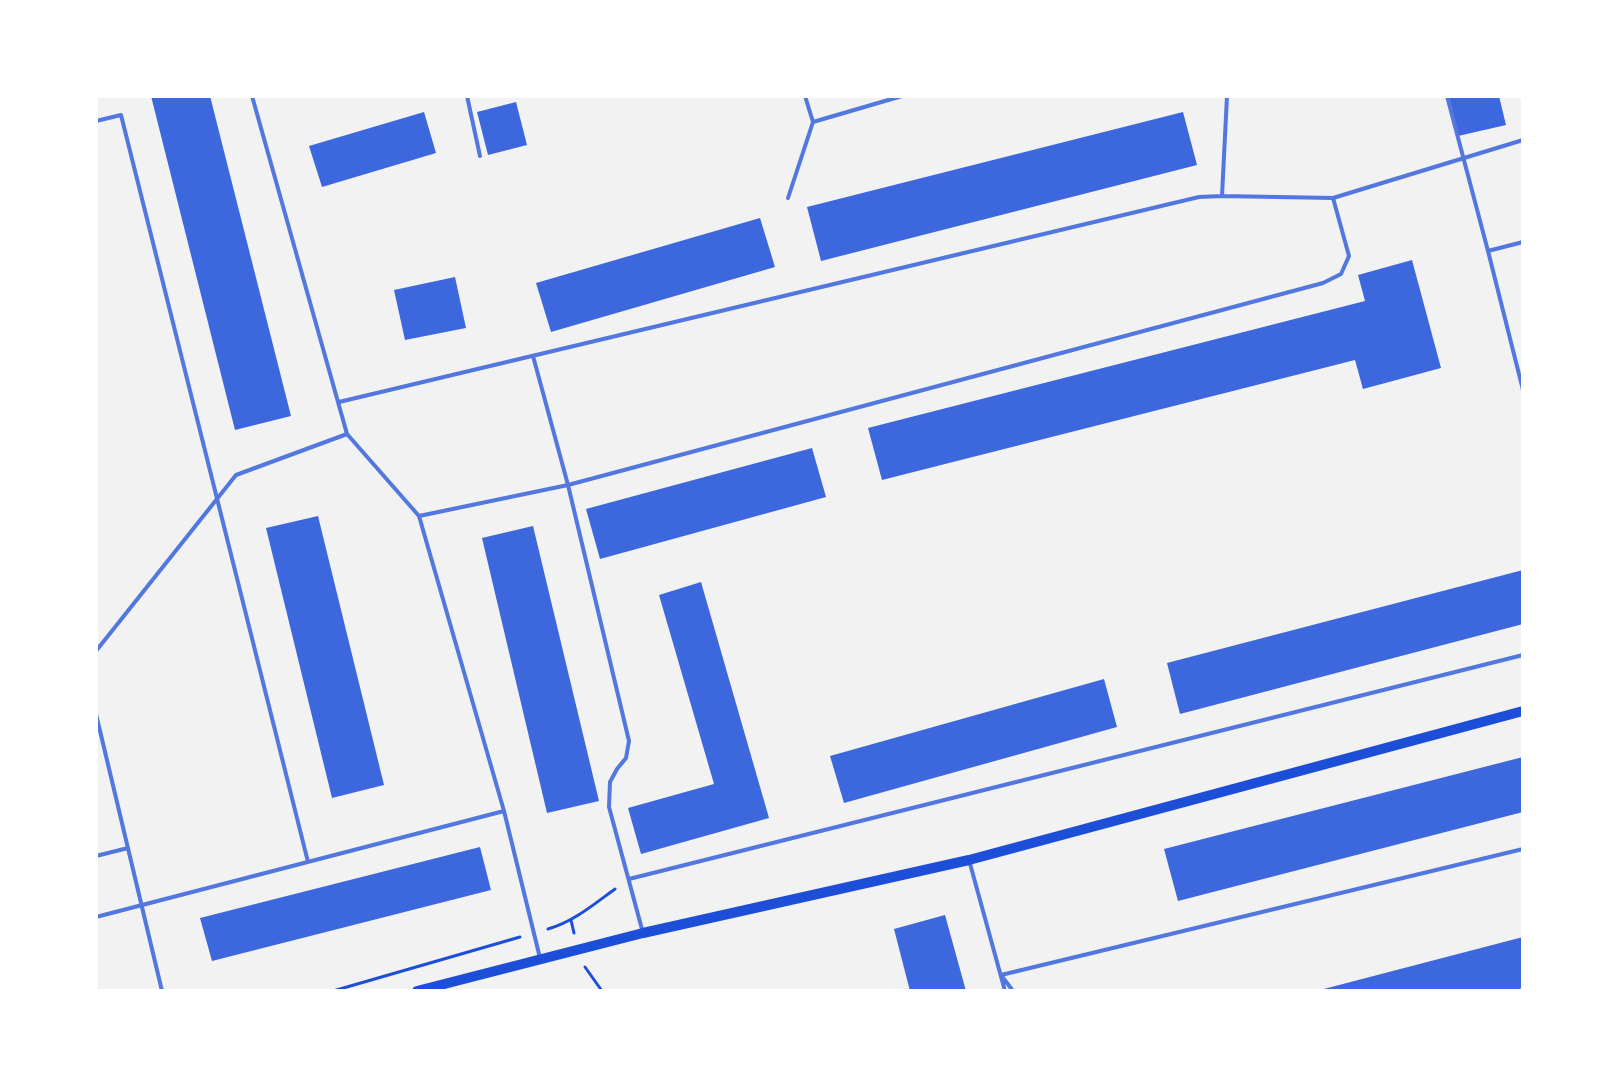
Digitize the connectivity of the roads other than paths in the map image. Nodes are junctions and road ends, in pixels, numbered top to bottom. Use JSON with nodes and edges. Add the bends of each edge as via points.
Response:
{"nodes":[{"id":1,"x":252,"y":96,"type":"edge"},
{"id":2,"x":467,"y":96,"type":"edge"},
{"id":3,"x":805,"y":96,"type":"edge"},
{"id":4,"x":902,"y":96,"type":"edge"},
{"id":5,"x":1227,"y":96,"type":"edge"},
{"id":6,"x":1447,"y":96,"type":"edge"},
{"id":7,"x":96,"y":121,"type":"edge"},
{"id":8,"x":813,"y":122,"type":"junction"},
{"id":9,"x":1523,"y":140,"type":"edge"},
{"id":10,"x":480,"y":156,"type":"dead end"},
{"id":11,"x":1463,"y":159,"type":"junction"},
{"id":12,"x":1222,"y":196,"type":"junction"},
{"id":13,"x":788,"y":198,"type":"dead end"},
{"id":14,"x":1333,"y":198,"type":"junction"},
{"id":15,"x":1523,"y":242,"type":"edge"},
{"id":16,"x":1488,"y":251,"type":"junction"},
{"id":17,"x":533,"y":356,"type":"junction"},
{"id":18,"x":1523,"y":390,"type":"edge"},
{"id":19,"x":339,"y":402,"type":"junction"},
{"id":20,"x":347,"y":434,"type":"junction"},
{"id":21,"x":568,"y":485,"type":"junction"},
{"id":22,"x":217,"y":498,"type":"junction"},
{"id":23,"x":419,"y":516,"type":"junction"},
{"id":24,"x":96,"y":651,"type":"edge"},
{"id":25,"x":1523,"y":656,"type":"edge"},
{"id":26,"x":1523,"y":711,"type":"edge"},
{"id":27,"x":96,"y":714,"type":"edge"},
{"id":28,"x":504,"y":811,"type":"junction"},
{"id":29,"x":128,"y":848,"type":"junction"},
{"id":30,"x":1523,"y":849,"type":"edge"},
{"id":31,"x":96,"y":856,"type":"edge"},
{"id":32,"x":969,"y":860,"type":"junction"},
{"id":33,"x":308,"y":862,"type":"junction"},
{"id":34,"x":629,"y":879,"type":"junction"},
{"id":35,"x":141,"y":905,"type":"junction"},
{"id":36,"x":96,"y":917,"type":"edge"},
{"id":37,"x":643,"y":933,"type":"junction"},
{"id":38,"x":540,"y":959,"type":"junction"},
{"id":39,"x":1001,"y":976,"type":"junction"},
{"id":40,"x":162,"y":991,"type":"edge"},
{"id":41,"x":417,"y":991,"type":"edge"},
{"id":42,"x":1005,"y":991,"type":"edge"},
{"id":43,"x":1013,"y":991,"type":"edge"}],
"edges":[{"from":1,"to":19,"type":"lane"},
{"from":2,"to":10,"type":"lane"},
{"from":3,"to":8,"type":"lane"},
{"from":4,"to":8,"type":"lane"},
{"from":5,"to":12,"type":"lane"},
{"from":6,"to":11,"type":"lane"},
{"from":7,"to":22,"type":"lane","via":[[121,115]]},
{"from":8,"to":13,"type":"lane"},
{"from":9,"to":11,"type":"lane"},
{"from":11,"to":14,"type":"lane"},
{"from":11,"to":16,"type":"lane"},
{"from":12,"to":14,"type":"lane"},
{"from":12,"to":17,"type":"lane","via":[[1199,197]]},
{"from":14,"to":21,"type":"lane","via":[[1349,256],[1341,274],[1323,284]]},
{"from":15,"to":16,"type":"lane"},
{"from":16,"to":18,"type":"lane"},
{"from":17,"to":19,"type":"lane"},
{"from":17,"to":21,"type":"lane"},
{"from":19,"to":20,"type":"lane"},
{"from":20,"to":22,"type":"lane","via":[[236,474]]},
{"from":20,"to":23,"type":"lane"},
{"from":21,"to":23,"type":"lane"},
{"from":21,"to":34,"type":"lane","via":[[630,741],[626,758],[610,782],[609,807]]},
{"from":22,"to":24,"type":"lane"},
{"from":22,"to":33,"type":"lane"},
{"from":23,"to":28,"type":"lane"},
{"from":25,"to":34,"type":"lane"},
{"from":26,"to":32,"type":"main road"},
{"from":27,"to":29,"type":"lane"},
{"from":28,"to":33,"type":"lane"},
{"from":28,"to":38,"type":"lane"},
{"from":29,"to":31,"type":"lane"},
{"from":29,"to":35,"type":"lane"},
{"from":30,"to":39,"type":"lane"},
{"from":32,"to":37,"type":"main road"},
{"from":32,"to":39,"type":"lane"},
{"from":33,"to":35,"type":"lane"},
{"from":34,"to":37,"type":"lane"},
{"from":35,"to":36,"type":"lane"},
{"from":35,"to":40,"type":"lane"},
{"from":37,"to":38,"type":"main road"},
{"from":38,"to":41,"type":"main road"},
{"from":39,"to":42,"type":"lane"},
{"from":39,"to":43,"type":"lane"}]}
